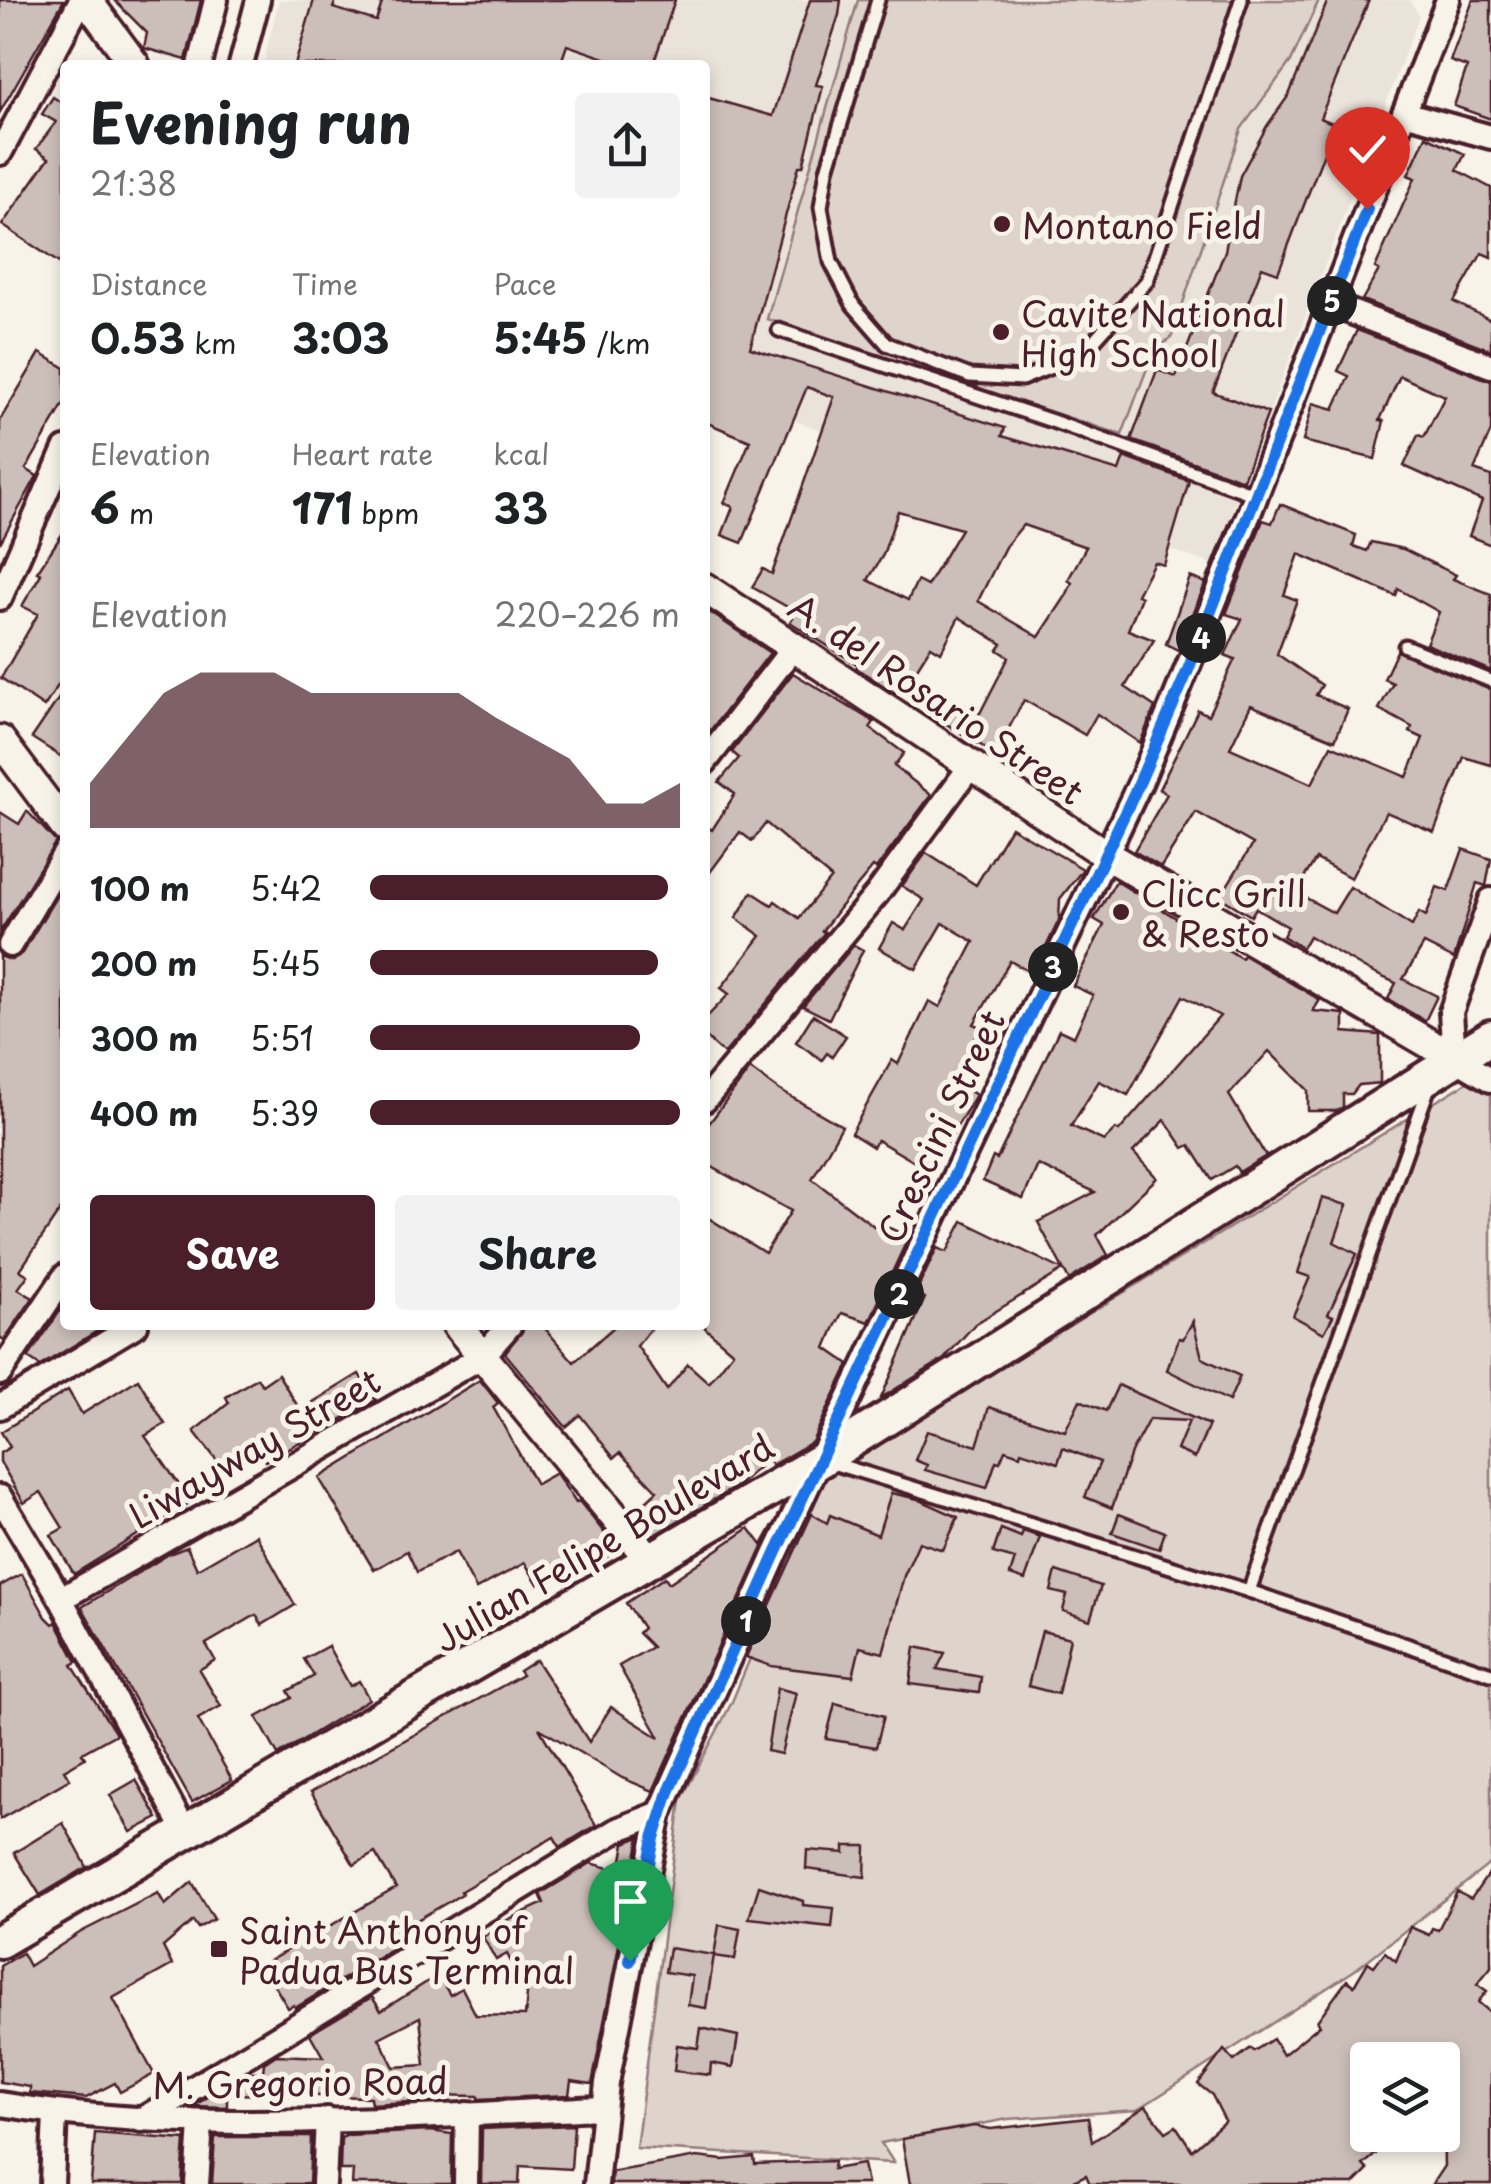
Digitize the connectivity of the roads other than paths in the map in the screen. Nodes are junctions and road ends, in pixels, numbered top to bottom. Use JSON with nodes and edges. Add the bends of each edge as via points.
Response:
{"nodes":[{"id":1,"x":84,"y":0,"type":"edge"},
{"id":2,"x":216,"y":0,"type":"edge"},
{"id":3,"x":258,"y":0,"type":"edge"},
{"id":4,"x":878,"y":0,"type":"edge"},
{"id":5,"x":1241,"y":0,"type":"edge"},
{"id":6,"x":1442,"y":5,"type":"edge"},
{"id":7,"x":131,"y":60,"type":"edge"},
{"id":8,"x":201,"y":60,"type":"edge"},
{"id":9,"x":242,"y":60,"type":"edge"},
{"id":10,"x":1404,"y":113,"type":"junction"},
{"id":11,"x":1491,"y":137,"type":"edge"},
{"id":12,"x":0,"y":152,"type":"edge"},
{"id":13,"x":1330,"y":304,"type":"junction"},
{"id":14,"x":779,"y":330,"type":"dead end"},
{"id":15,"x":1491,"y":366,"type":"edge"},
{"id":16,"x":60,"y":460,"type":"edge"},
{"id":17,"x":1256,"y":495,"type":"junction"},
{"id":18,"x":710,"y":591,"type":"edge"},
{"id":19,"x":0,"y":598,"type":"edge"},
{"id":20,"x":1405,"y":646,"type":"dead end"},
{"id":21,"x":794,"y":648,"type":"junction"},
{"id":22,"x":1491,"y":682,"type":"edge"},
{"id":23,"x":3,"y":754,"type":"edge"},
{"id":24,"x":710,"y":756,"type":"edge"},
{"id":25,"x":970,"y":768,"type":"junction"},
{"id":26,"x":60,"y":821,"type":"edge"},
{"id":27,"x":1106,"y":855,"type":"junction"},
{"id":28,"x":60,"y":861,"type":"edge"},
{"id":29,"x":1491,"y":900,"type":"edge"},
{"id":30,"x":10,"y":945,"type":"dead end"},
{"id":31,"x":1491,"y":1036,"type":"edge"},
{"id":32,"x":1444,"y":1065,"type":"junction"},
{"id":33,"x":1491,"y":1080,"type":"edge"},
{"id":34,"x":710,"y":1094,"type":"edge"},
{"id":35,"x":60,"y":1283,"type":"edge"},
{"id":36,"x":128,"y":1330,"type":"edge"},
{"id":37,"x":461,"y":1330,"type":"edge"},
{"id":38,"x":506,"y":1330,"type":"edge"},
{"id":39,"x":483,"y":1356,"type":"junction"},
{"id":40,"x":0,"y":1372,"type":"edge"},
{"id":41,"x":0,"y":1407,"type":"edge"},
{"id":42,"x":820,"y":1460,"type":"junction"},
{"id":43,"x":0,"y":1497,"type":"edge"},
{"id":44,"x":651,"y":1561,"type":"junction"},
{"id":45,"x":1249,"y":1591,"type":"junction"},
{"id":46,"x":61,"y":1599,"type":"junction"},
{"id":47,"x":1491,"y":1674,"type":"edge"},
{"id":48,"x":660,"y":1813,"type":"junction"},
{"id":49,"x":186,"y":1833,"type":"junction"},
{"id":50,"x":0,"y":1941,"type":"edge"},
{"id":51,"x":0,"y":2104,"type":"edge"},
{"id":52,"x":603,"y":2108,"type":"junction"},
{"id":53,"x":55,"y":2113,"type":"junction"},
{"id":54,"x":467,"y":2114,"type":"junction"},
{"id":55,"x":327,"y":2119,"type":"junction"},
{"id":56,"x":142,"y":2120,"type":"junction"},
{"id":57,"x":201,"y":2124,"type":"junction"},
{"id":58,"x":52,"y":2184,"type":"edge"},
{"id":59,"x":197,"y":2184,"type":"edge"},
{"id":60,"x":324,"y":2184,"type":"edge"},
{"id":61,"x":466,"y":2184,"type":"edge"},
{"id":62,"x":596,"y":2184,"type":"edge"}],
"edges":[{"from":1,"to":7,"type":"street"},
{"from":1,"to":12,"type":"street"},
{"from":2,"to":8,"type":"street"},
{"from":3,"to":9,"type":"street"},
{"from":4,"to":5,"type":"lane","via":[[826,170],[821,207],[831,262],[852,305],[887,344],[970,376],[1022,379],[1082,354],[1148,280]]},
{"from":6,"to":10,"type":"street","name":"Crescini Street"},
{"from":10,"to":11,"type":"street"},
{"from":10,"to":13,"type":"street","name":"Crescini Street"},
{"from":13,"to":15,"type":"street"},
{"from":13,"to":17,"type":"street","name":"Crescini Street"},
{"from":14,"to":17,"type":"lane"},
{"from":16,"to":19,"type":"street"},
{"from":17,"to":27,"type":"street","name":"Crescini Street"},
{"from":18,"to":21,"type":"street","name":"A. del Rosario Street"},
{"from":20,"to":22,"type":"lane"},
{"from":21,"to":24,"type":"street"},
{"from":21,"to":25,"type":"street","name":"A. del Rosario Street"},
{"from":23,"to":26,"type":"street"},
{"from":25,"to":27,"type":"street","name":"A. del Rosario Street"},
{"from":25,"to":34,"type":"street","via":[[876,894]]},
{"from":27,"to":32,"type":"street","name":"A. del Rosario Street"},
{"from":27,"to":42,"type":"street","name":"Crescini Street"},
{"from":28,"to":30,"type":"street"},
{"from":29,"to":32,"type":"street","via":[[1451,1012]]},
{"from":31,"to":32,"type":"main road","name":"Julian Felipe Boulevard"},
{"from":32,"to":33,"type":"street","name":"A. del Rosario Street"},
{"from":32,"to":42,"type":"main road","name":"Julian Felipe Boulevard"},
{"from":32,"to":45,"type":"lane"},
{"from":35,"to":40,"type":"street"},
{"from":36,"to":41,"type":"street"},
{"from":37,"to":39,"type":"street"},
{"from":38,"to":39,"type":"street","name":"Liwayway Street"},
{"from":39,"to":44,"type":"street"},
{"from":39,"to":46,"type":"street","name":"Liwayway Street"},
{"from":42,"to":44,"type":"main road","name":"Julian Felipe Boulevard"},
{"from":42,"to":45,"type":"lane"},
{"from":42,"to":48,"type":"street","name":"Crescini Street"},
{"from":43,"to":46,"type":"street"},
{"from":44,"to":49,"type":"main road","name":"Julian Felipe Boulevard"},
{"from":45,"to":47,"type":"lane"},
{"from":46,"to":49,"type":"street"},
{"from":48,"to":52,"type":"street","name":"Crescini Street"},
{"from":48,"to":56,"type":"street","via":[[618,1830]]},
{"from":49,"to":50,"type":"main road","name":"Julian Felipe Boulevard"},
{"from":51,"to":53,"type":"street","name":"M. Gregorio Road"},
{"from":52,"to":54,"type":"street","name":"M. Gregorio Road"},
{"from":52,"to":62,"type":"street","name":"Crescini Street"},
{"from":53,"to":56,"type":"street","name":"M. Gregorio Road"},
{"from":53,"to":58,"type":"street"},
{"from":54,"to":55,"type":"street","name":"M. Gregorio Road"},
{"from":54,"to":61,"type":"street"},
{"from":55,"to":57,"type":"street","name":"M. Gregorio Road"},
{"from":55,"to":60,"type":"street"},
{"from":56,"to":57,"type":"street","name":"M. Gregorio Road"},
{"from":57,"to":59,"type":"street"}]}
